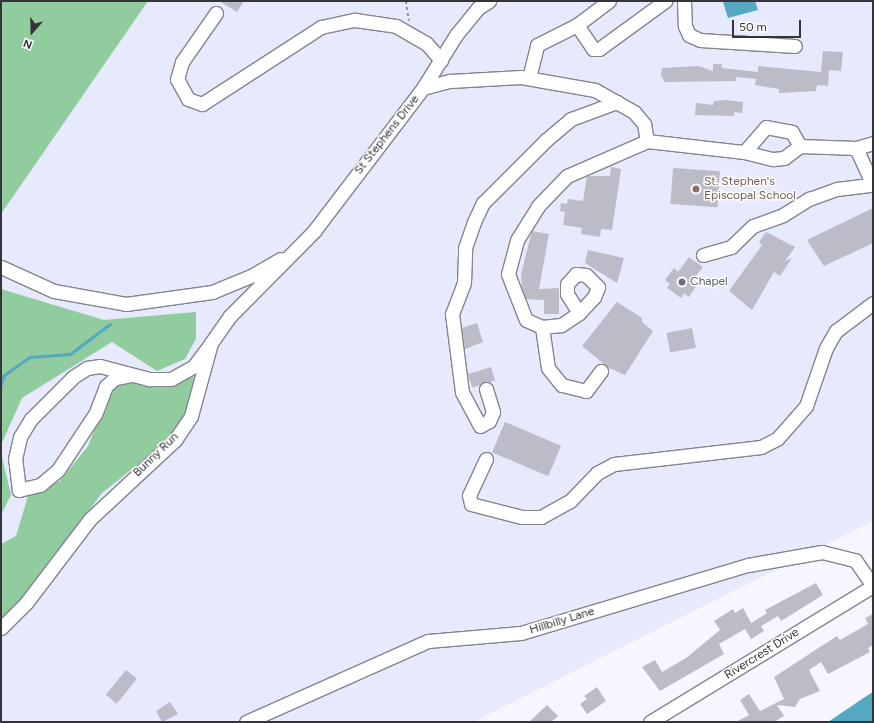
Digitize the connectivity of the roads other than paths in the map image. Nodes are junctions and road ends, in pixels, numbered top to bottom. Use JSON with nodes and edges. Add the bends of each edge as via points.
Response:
{"nodes":[{"id":1,"x":490,"y":1,"type":"edge"},
{"id":2,"x":609,"y":1,"type":"edge"},
{"id":3,"x":665,"y":1,"type":"edge"},
{"id":4,"x":684,"y":1,"type":"edge"},
{"id":5,"x":216,"y":13,"type":"dead end"},
{"id":6,"x":577,"y":25,"type":"junction"},
{"id":7,"x":795,"y":46,"type":"dead end"},
{"id":8,"x":441,"y":60,"type":"junction"},
{"id":9,"x":529,"y":78,"type":"junction"},
{"id":10,"x":423,"y":88,"type":"junction"},
{"id":11,"x":617,"y":102,"type":"junction"},
{"id":12,"x":647,"y":141,"type":"junction"},
{"id":13,"x":873,"y":143,"type":"edge"},
{"id":14,"x":800,"y":146,"type":"junction"},
{"id":15,"x":856,"y":148,"type":"junction"},
{"id":16,"x":744,"y":152,"type":"junction"},
{"id":17,"x":873,"y":185,"type":"edge"},
{"id":18,"x":297,"y":247,"type":"junction"},
{"id":19,"x":703,"y":255,"type":"dead end"},
{"id":20,"x":1,"y":267,"type":"edge"},
{"id":21,"x":873,"y":303,"type":"edge"},
{"id":22,"x":579,"y":313,"type":"dead end"},
{"id":23,"x":542,"y":328,"type":"junction"},
{"id":24,"x":211,"y":343,"type":"junction"},
{"id":25,"x":601,"y":371,"type":"dead end"},
{"id":26,"x":131,"y":375,"type":"junction"},
{"id":27,"x":486,"y":389,"type":"dead end"},
{"id":28,"x":486,"y":459,"type":"dead end"},
{"id":29,"x":873,"y":586,"type":"edge"},
{"id":30,"x":1,"y":628,"type":"edge"},
{"id":31,"x":246,"y":722,"type":"edge"},
{"id":32,"x":650,"y":722,"type":"edge"}],
"edges":[{"from":1,"to":8,"type":"street","via":[[478,8]]},
{"from":2,"to":6,"type":"street"},
{"from":3,"to":6,"type":"street","via":[[599,49],[593,49]]},
{"from":4,"to":7,"type":"street","via":[[685,26],[690,35],[700,40]]},
{"from":5,"to":8,"type":"street","via":[[182,62],[177,79],[188,100],[202,104],[320,27],[355,20],[396,26],[426,43]]},
{"from":6,"to":9,"type":"street","via":[[537,45]]},
{"from":8,"to":10,"type":"street"},
{"from":9,"to":10,"type":"street","name":"St Stephens Drive","via":[[450,81]]},
{"from":9,"to":11,"type":"street","name":"St Stephens Drive","via":[[595,90]]},
{"from":10,"to":18,"type":"street","name":"St Stephens Drive","via":[[314,231]]},
{"from":11,"to":12,"type":"street","name":"St Stephens Drive","via":[[644,124]]},
{"from":11,"to":27,"type":"street","via":[[571,119],[546,140],[483,204],[474,222],[465,248],[464,282],[452,314],[462,392],[480,426],[489,421],[493,412]]},
{"from":12,"to":16,"type":"street"},
{"from":12,"to":23,"type":"street","via":[[567,176],[538,206],[517,240],[508,274],[526,320]]},
{"from":13,"to":15,"type":"street"},
{"from":14,"to":15,"type":"street"},
{"from":14,"to":16,"type":"street","via":[[784,158]]},
{"from":14,"to":16,"type":"street","via":[[792,132],[766,127]]},
{"from":15,"to":17,"type":"street"},
{"from":17,"to":19,"type":"street","via":[[837,189],[809,199],[783,215],[753,226],[731,247]]},
{"from":18,"to":20,"type":"street","via":[[253,275],[212,292],[126,304],[54,291]]},
{"from":18,"to":24,"type":"street","name":"Bunny Run","via":[[230,316]]},
{"from":21,"to":28,"type":"street","via":[[836,332],[826,348],[806,406],[777,439],[761,447],[614,464],[597,473],[570,501],[541,517],[522,517],[471,504],[469,495]]},
{"from":22,"to":23,"type":"street","via":[[561,325]]},
{"from":23,"to":25,"type":"street","via":[[548,368],[562,385],[586,391]]},
{"from":24,"to":26,"type":"street","via":[[194,366],[171,379]]},
{"from":24,"to":30,"type":"street","name":"Bunny Run","via":[[191,416],[175,440],[90,519],[26,603]]},
{"from":26,"to":26,"type":"street","via":[[100,366],[87,368],[55,393],[20,437],[15,460],[19,490],[40,485],[58,470],[95,414],[106,386],[115,378]]},
{"from":29,"to":31,"type":"street","name":"Hillbilly Lane","via":[[855,560],[822,552],[748,565],[521,633],[428,641]]},
{"from":29,"to":32,"type":"street","name":"Rivercrest Drive"}]}
